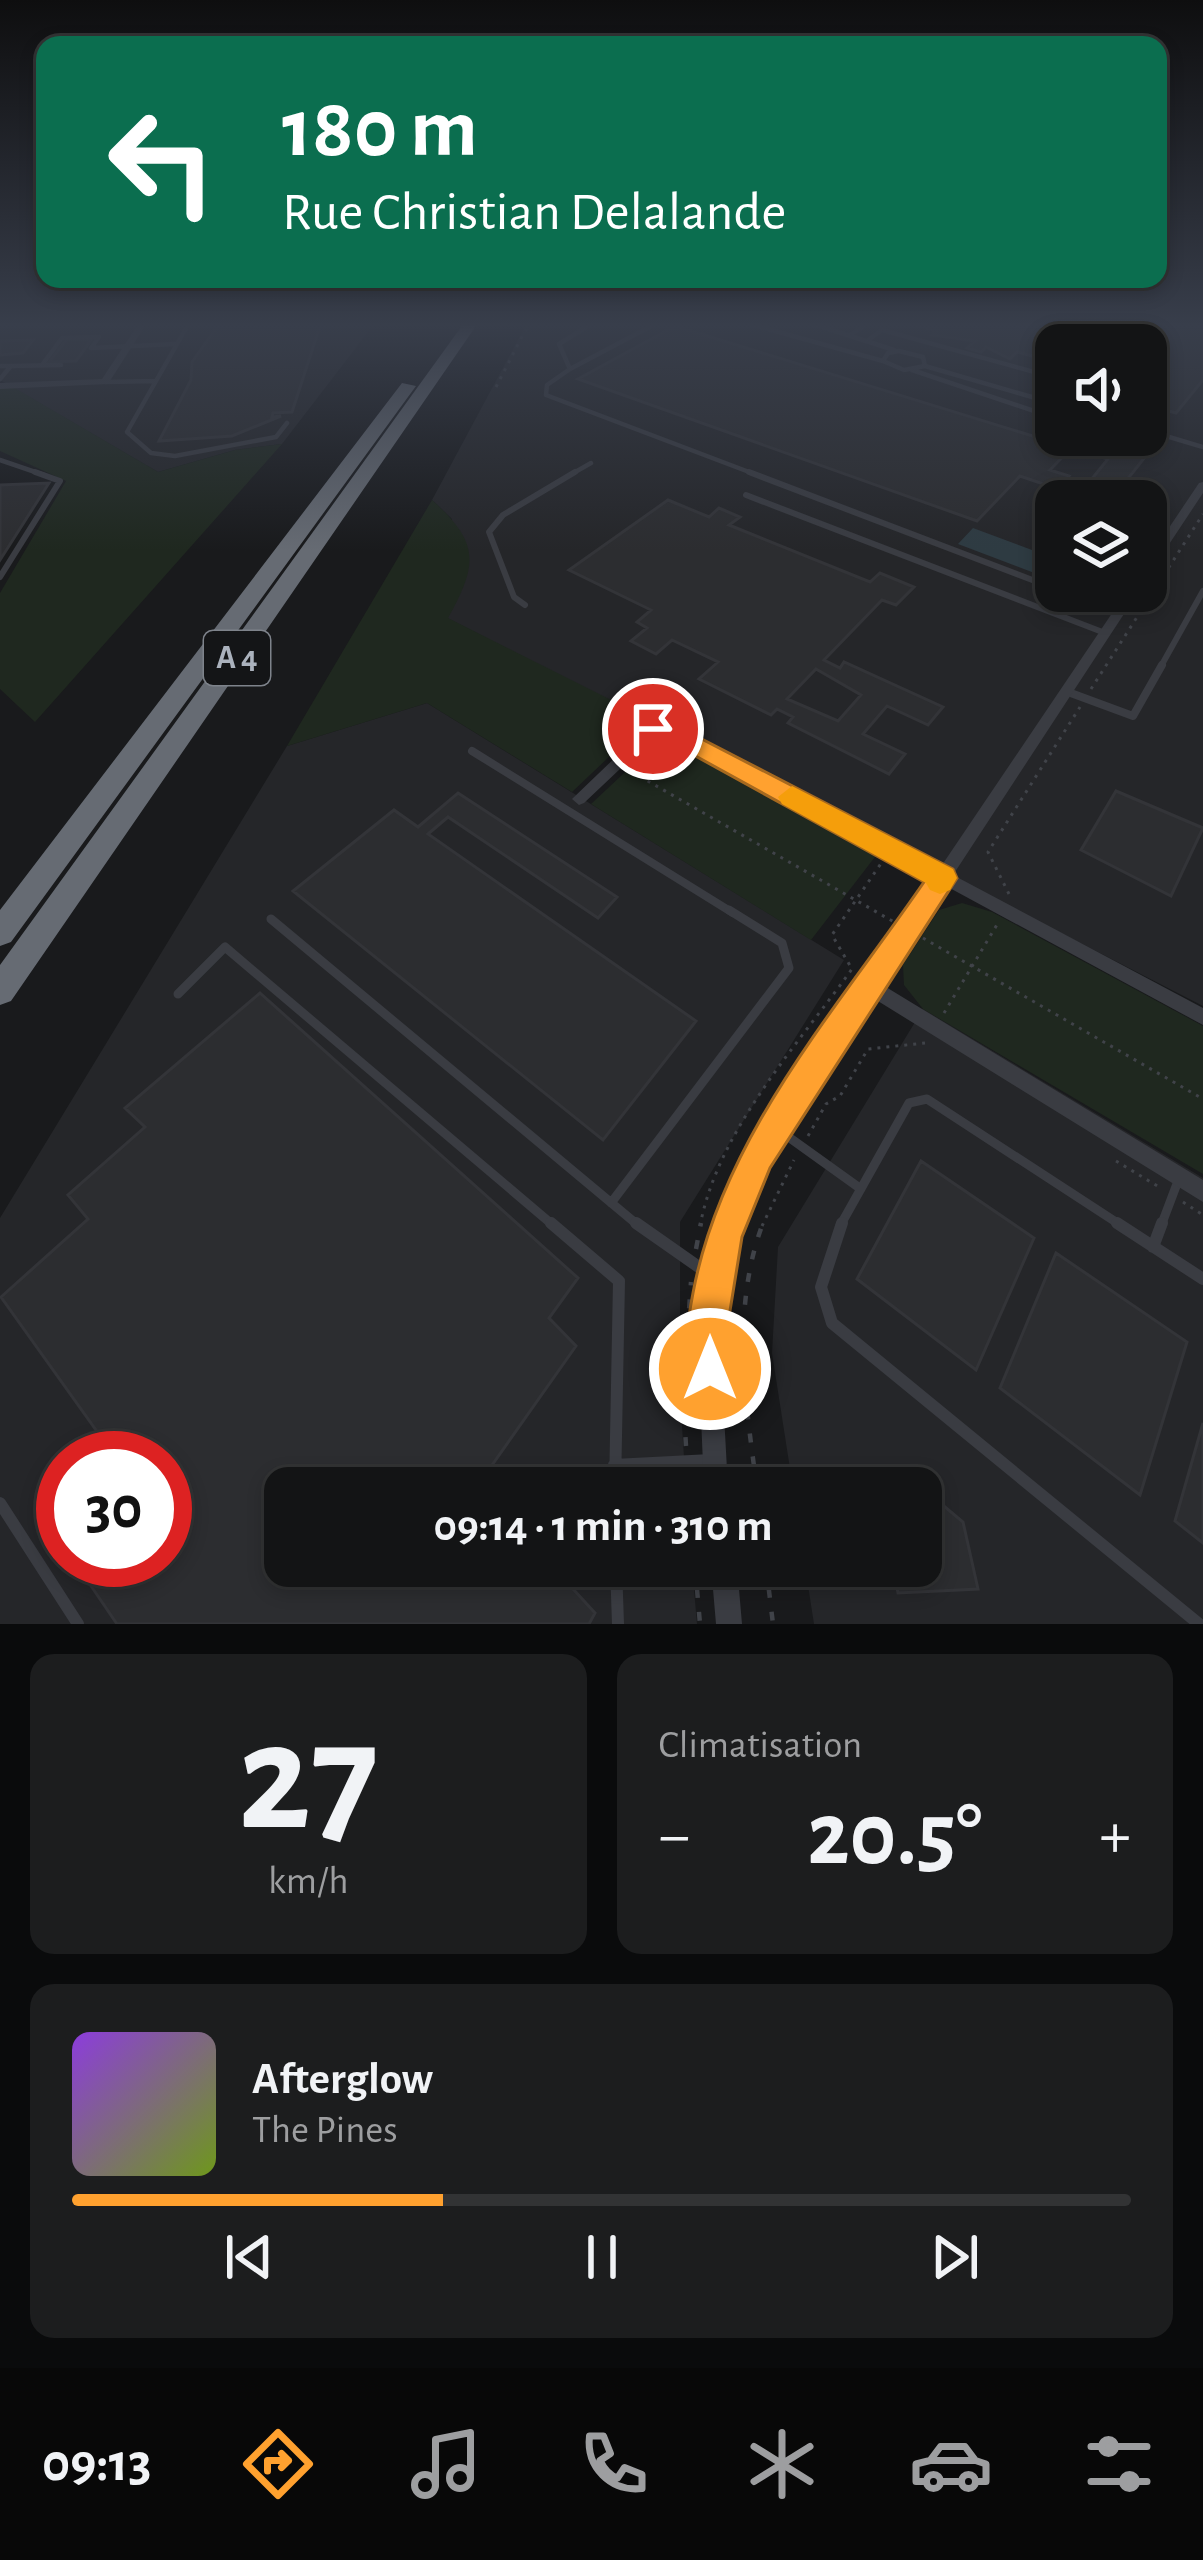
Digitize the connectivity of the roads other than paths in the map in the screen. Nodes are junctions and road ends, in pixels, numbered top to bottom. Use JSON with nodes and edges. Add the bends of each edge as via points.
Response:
{"nodes":[{"id":1,"x":146,"y":399,"type":"edge"},
{"id":2,"x":396,"y":399,"type":"edge"},
{"id":3,"x":418,"y":399,"type":"edge"},
{"id":4,"x":555,"y":399,"type":"edge"},
{"id":5,"x":993,"y":399,"type":"edge"},
{"id":6,"x":1035,"y":412,"type":"edge"},
{"id":7,"x":287,"y":423,"type":"dead end"},
{"id":8,"x":1167,"y":436,"type":"edge"},
{"id":9,"x":1203,"y":447,"type":"edge"},
{"id":10,"x":0,"y":460,"type":"edge"},
{"id":11,"x":591,"y":463,"type":"dead end"},
{"id":12,"x":1203,"y":485,"type":"edge"},
{"id":13,"x":746,"y":495,"type":"dead end"},
{"id":14,"x":1167,"y":539,"type":"edge"},
{"id":15,"x":0,"y":577,"type":"edge"},
{"id":16,"x":1035,"y":581,"type":"edge"},
{"id":17,"x":1203,"y":591,"type":"edge"},
{"id":18,"x":525,"y":605,"type":"dead end"},
{"id":19,"x":1118,"y":613,"type":"edge"},
{"id":20,"x":1105,"y":633,"type":"junction"},
{"id":21,"x":1066,"y":691,"type":"junction"},
{"id":22,"x":472,"y":752,"type":"dead end"},
{"id":23,"x":573,"y":805,"type":"junction"},
{"id":24,"x":943,"y":878,"type":"junction"},
{"id":25,"x":271,"y":919,"type":"dead end"},
{"id":26,"x":0,"y":933,"type":"edge"},
{"id":27,"x":869,"y":986,"type":"junction"},
{"id":28,"x":0,"y":991,"type":"edge"},
{"id":29,"x":178,"y":994,"type":"dead end"},
{"id":30,"x":1203,"y":1017,"type":"edge"},
{"id":31,"x":775,"y":1127,"type":"junction"},
{"id":32,"x":1179,"y":1177,"type":"junction"},
{"id":33,"x":860,"y":1189,"type":"junction"},
{"id":34,"x":1203,"y":1192,"type":"edge"},
{"id":35,"x":611,"y":1203,"type":"junction"},
{"id":36,"x":1153,"y":1247,"type":"junction"},
{"id":37,"x":704,"y":1272,"type":"junction"},
{"id":38,"x":1203,"y":1279,"type":"edge"},
{"id":39,"x":713,"y":1460,"type":"junction"},
{"id":40,"x":614,"y":1465,"type":"joint"},
{"id":41,"x":714,"y":1467,"type":"edge"},
{"id":42,"x":0,"y":1503,"type":"edge"},
{"id":43,"x":617,"y":1587,"type":"edge"},
{"id":44,"x":726,"y":1587,"type":"edge"},
{"id":45,"x":78,"y":1624,"type":"edge"},
{"id":46,"x":618,"y":1624,"type":"edge"},
{"id":47,"x":729,"y":1624,"type":"edge"},
{"id":48,"x":1199,"y":1624,"type":"edge"}],
"edges":[{"from":1,"to":7,"type":"lane","via":[[127,432],[151,453],[175,456],[276,437]]},
{"from":2,"to":26,"type":"highway","number":"A 4"},
{"from":3,"to":28,"type":"highway","number":"A 4"},
{"from":4,"to":16,"type":"lane"},
{"from":5,"to":6,"type":"lane"},
{"from":8,"to":9,"type":"lane"},
{"from":10,"to":15,"type":"lane","via":[[60,481]]},
{"from":11,"to":18,"type":"lane","via":[[503,515],[489,532],[514,597]]},
{"from":12,"to":14,"type":"street"},
{"from":13,"to":20,"type":"lane"},
{"from":17,"to":21,"type":"lane","via":[[1132,716]]},
{"from":19,"to":20,"type":"street"},
{"from":20,"to":21,"type":"street"},
{"from":21,"to":24,"type":"street"},
{"from":22,"to":23,"type":"lane"},
{"from":23,"to":24,"type":"street","via":[[653,729],[665,728]]},
{"from":23,"to":35,"type":"lane","via":[[782,943],[789,956],[789,968]]},
{"from":24,"to":27,"type":"street"},
{"from":24,"to":30,"type":"street"},
{"from":25,"to":35,"type":"lane"},
{"from":27,"to":31,"type":"street"},
{"from":27,"to":32,"type":"street"},
{"from":29,"to":40,"type":"lane","via":[[225,947],[619,1281]]},
{"from":31,"to":33,"type":"lane"},
{"from":31,"to":37,"type":"street"},
{"from":32,"to":34,"type":"street"},
{"from":32,"to":36,"type":"lane"},
{"from":33,"to":36,"type":"lane","via":[[909,1103],[927,1099]]},
{"from":33,"to":48,"type":"lane","via":[[820,1289],[832,1323]]},
{"from":35,"to":37,"type":"lane"},
{"from":36,"to":38,"type":"lane"},
{"from":37,"to":39,"type":"street"},
{"from":39,"to":40,"type":"lane"},
{"from":39,"to":41,"type":"street"},
{"from":42,"to":45,"type":"lane"},
{"from":43,"to":46,"type":"lane"},
{"from":44,"to":47,"type":"street"}]}
